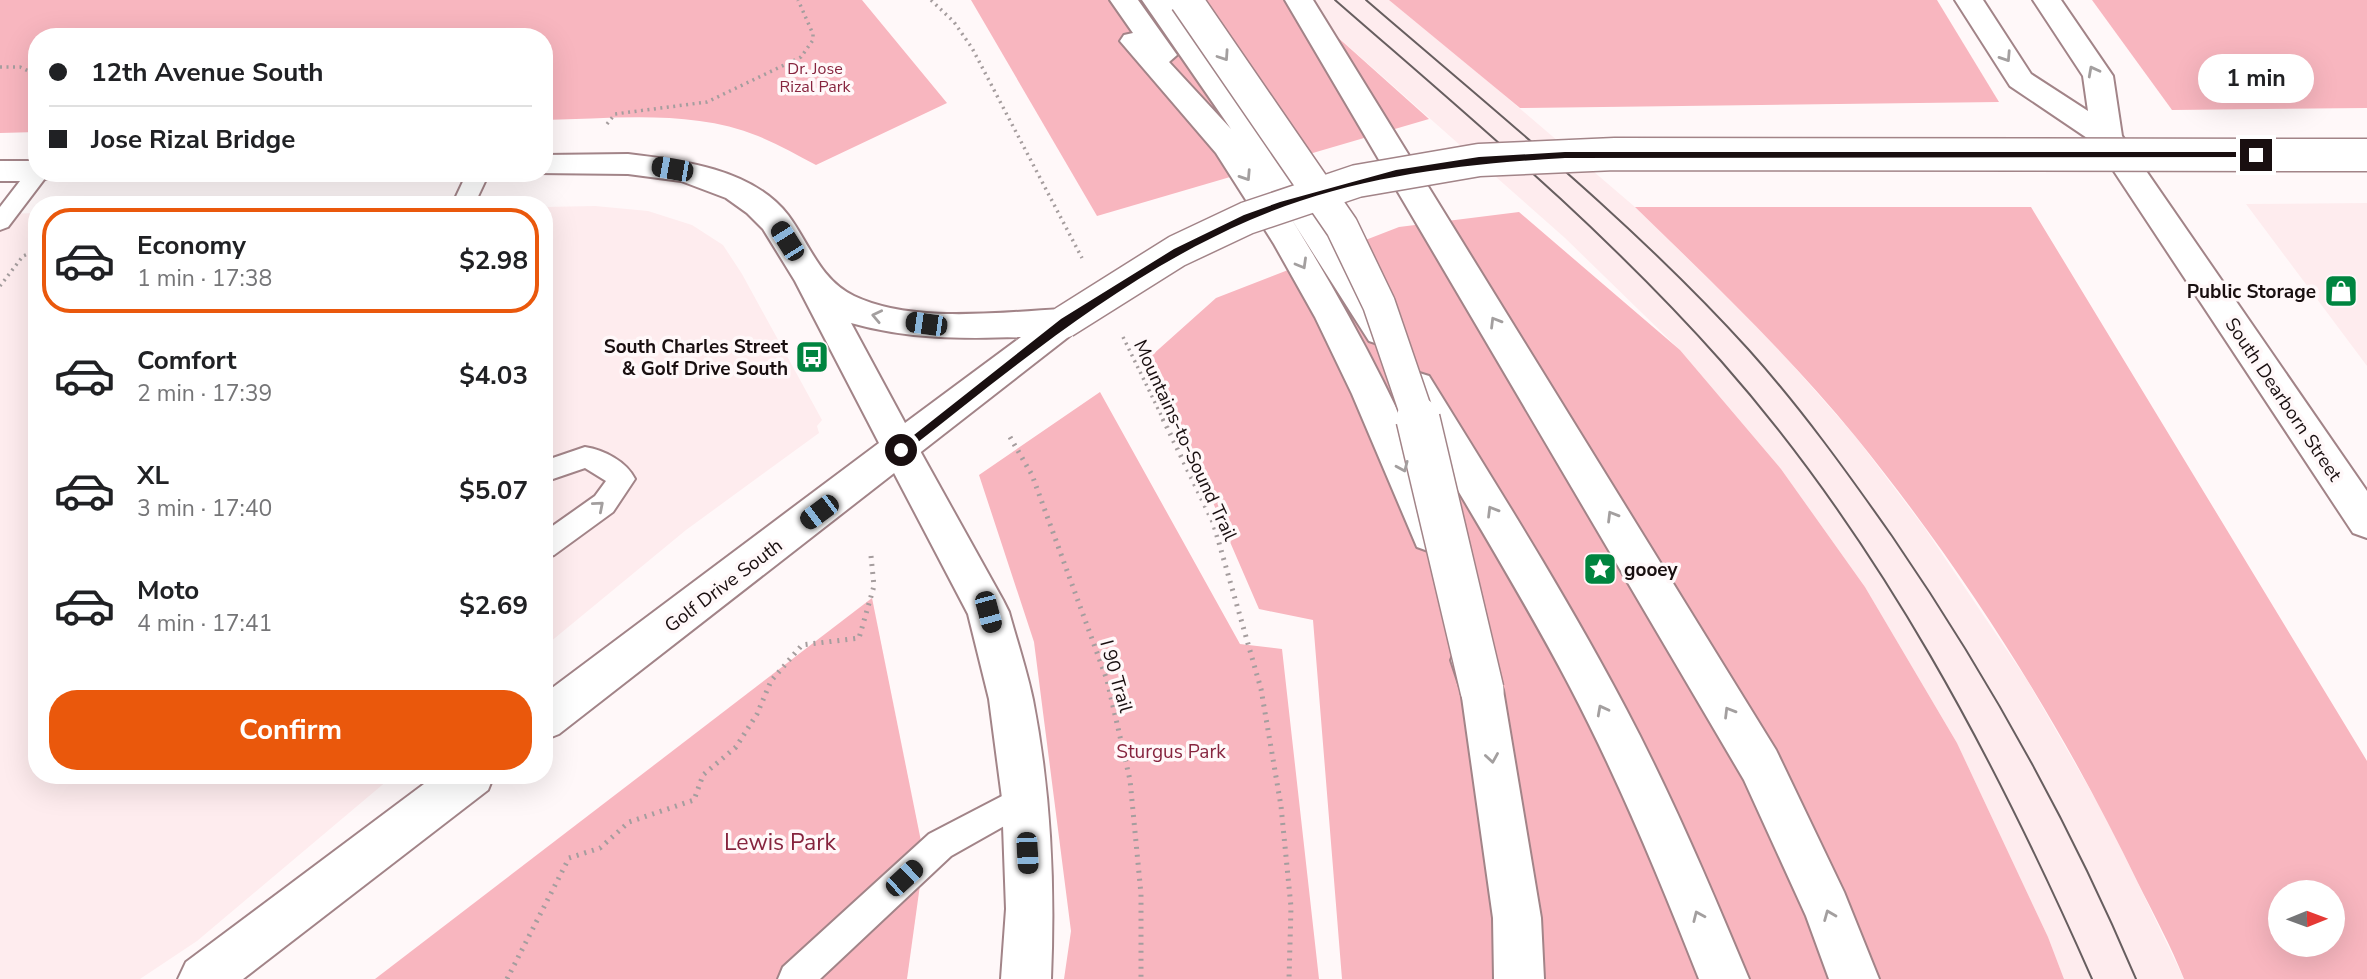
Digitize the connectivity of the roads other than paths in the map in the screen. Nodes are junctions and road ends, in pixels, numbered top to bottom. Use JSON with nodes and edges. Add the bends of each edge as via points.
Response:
{"nodes":[{"id":1,"x":1098,"y":0,"type":"edge"},
{"id":2,"x":1124,"y":0,"type":"edge"},
{"id":3,"x":1156,"y":0,"type":"edge"},
{"id":4,"x":1186,"y":0,"type":"edge"},
{"id":5,"x":1299,"y":0,"type":"edge"},
{"id":6,"x":1969,"y":0,"type":"edge"},
{"id":7,"x":2047,"y":0,"type":"edge"},
{"id":8,"x":2107,"y":137,"type":"junction"},
{"id":9,"x":1227,"y":146,"type":"junction"},
{"id":10,"x":2367,"y":155,"type":"edge"},
{"id":11,"x":553,"y":165,"type":"edge"},
{"id":12,"x":0,"y":172,"type":"edge"},
{"id":13,"x":28,"y":172,"type":"edge"},
{"id":14,"x":30,"y":182,"type":"edge"},
{"id":15,"x":0,"y":222,"type":"edge"},
{"id":16,"x":811,"y":279,"type":"junction"},
{"id":17,"x":1064,"y":322,"type":"junction"},
{"id":18,"x":901,"y":450,"type":"junction"},
{"id":19,"x":553,"y":468,"type":"edge"},
{"id":20,"x":2367,"y":522,"type":"edge"},
{"id":21,"x":553,"y":541,"type":"edge"},
{"id":22,"x":1482,"y":690,"type":"junction"},
{"id":23,"x":553,"y":713,"type":"edge"},
{"id":24,"x":460,"y":784,"type":"edge"},
{"id":25,"x":1025,"y":798,"type":"junction"},
{"id":26,"x":203,"y":979,"type":"edge"},
{"id":27,"x":795,"y":979,"type":"edge"},
{"id":28,"x":1026,"y":979,"type":"edge"},
{"id":29,"x":1519,"y":979,"type":"edge"},
{"id":30,"x":1724,"y":979,"type":"edge"},
{"id":31,"x":1854,"y":979,"type":"edge"}],
"edges":[{"from":1,"to":9,"type":"main road"},
{"from":2,"to":9,"type":"main road"},
{"from":30,"to":3,"type":"main road","one_way":true,"bridge":true,"via":[[1636,773],[1493,512],[1308,217]]},
{"from":4,"to":22,"type":"main road","one_way":true,"bridge":true,"via":[[1342,228],[1374,294],[1412,395]]},
{"from":31,"to":5,"type":"main road","one_way":true,"via":[[1760,765]]},
{"from":6,"to":8,"type":"main road","name":"South Dearborn Street","one_way":true,"via":[[2020,80]]},
{"from":8,"to":7,"type":"main road","name":"South Dearborn Street","one_way":true,"via":[[2098,76]]},
{"from":8,"to":20,"type":"main road","name":"South Dearborn Street"},
{"from":9,"to":22,"type":"main road","one_way":true,"bridge":true,"via":[[1300,259],[1361,372],[1422,509]]},
{"from":10,"to":17,"type":"main road","name":"Golf Drive South","bridge":true,"via":[[1602,155],[1479,160],[1357,181],[1247,218],[1177,251]]},
{"from":11,"to":16,"type":"main road","via":[[657,166],[713,180],[758,205],[775,221]]},
{"from":12,"to":13,"type":"main road"},
{"from":14,"to":15,"type":"lane"},
{"from":17,"to":16,"type":"main road","one_way":true,"via":[[926,324],[874,317],[838,304]]},
{"from":16,"to":18,"type":"main road"},
{"from":17,"to":18,"type":"main road","name":"Golf Drive South"},
{"from":18,"to":23,"type":"main road","name":"Golf Drive South"},
{"from":18,"to":25,"type":"main road","via":[[988,612],[1011,699]]},
{"from":21,"to":19,"type":"lane","one_way":true,"via":[[604,504],[622,479],[603,462],[581,456]]},
{"from":22,"to":29,"type":"main road","one_way":true,"via":[[1517,918]]},
{"from":24,"to":26,"type":"main road"},
{"from":25,"to":27,"type":"lane","via":[[940,845]]},
{"from":25,"to":28,"type":"main road","via":[[1030,909]]}]}
